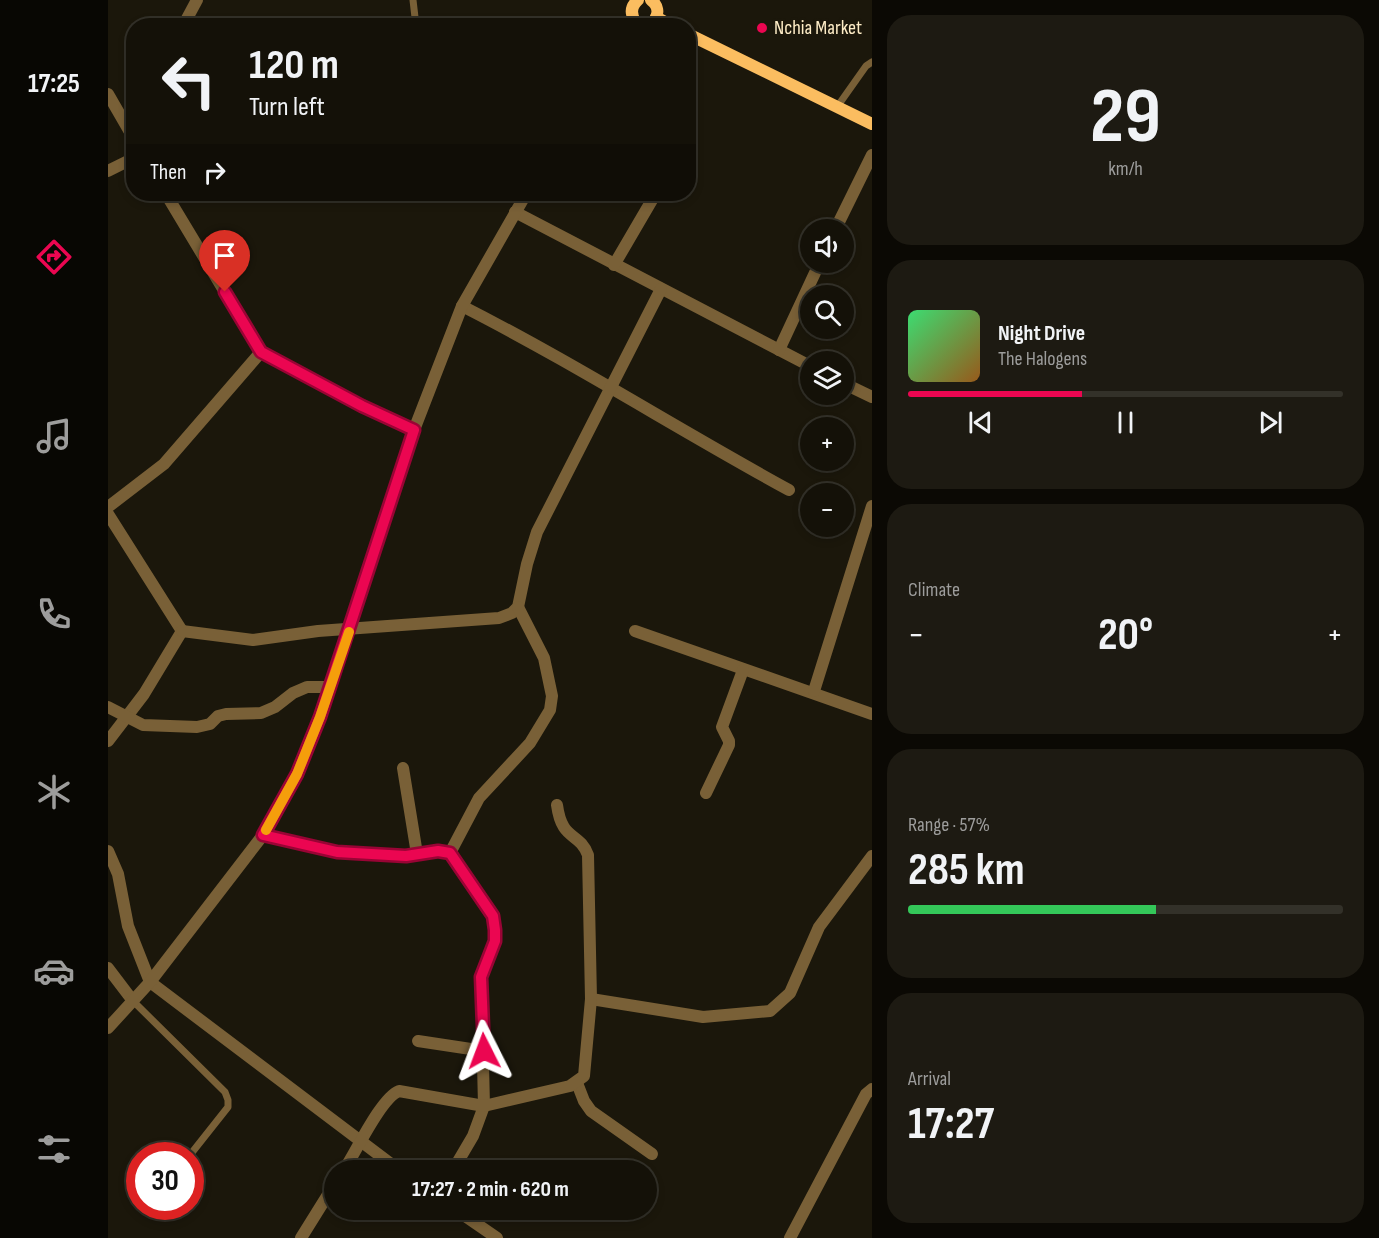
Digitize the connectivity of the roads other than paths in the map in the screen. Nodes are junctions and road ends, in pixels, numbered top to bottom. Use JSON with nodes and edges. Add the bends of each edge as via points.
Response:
{"nodes":[{"id":1,"x":196,"y":0,"type":"edge"},
{"id":2,"x":413,"y":0,"type":"edge"},
{"id":3,"x":651,"y":0,"type":"edge"},
{"id":4,"x":632,"y":2,"type":"edge"},
{"id":5,"x":657,"y":17,"type":"edge"},
{"id":6,"x":187,"y":18,"type":"edge"},
{"id":7,"x":415,"y":18,"type":"edge"},
{"id":8,"x":632,"y":18,"type":"edge"},
{"id":9,"x":696,"y":38,"type":"edge"},
{"id":10,"x":872,"y":62,"type":"edge"},
{"id":11,"x":108,"y":94,"type":"edge"},
{"id":12,"x":837,"y":107,"type":"junction"},
{"id":13,"x":126,"y":121,"type":"edge"},
{"id":14,"x":872,"y":124,"type":"edge"},
{"id":15,"x":872,"y":155,"type":"edge"},
{"id":16,"x":126,"y":162,"type":"edge"},
{"id":17,"x":108,"y":171,"type":"edge"},
{"id":18,"x":170,"y":201,"type":"edge"},
{"id":19,"x":522,"y":201,"type":"edge"},
{"id":20,"x":651,"y":201,"type":"edge"},
{"id":21,"x":515,"y":212,"type":"junction"},
{"id":22,"x":840,"y":219,"type":"edge"},
{"id":23,"x":614,"y":265,"type":"junction"},
{"id":24,"x":815,"y":273,"type":"edge"},
{"id":25,"x":661,"y":289,"type":"junction"},
{"id":26,"x":462,"y":306,"type":"junction"},
{"id":27,"x":779,"y":350,"type":"junction"},
{"id":28,"x":261,"y":352,"type":"junction"},
{"id":29,"x":800,"y":361,"type":"edge"},
{"id":30,"x":854,"y":389,"type":"edge"},
{"id":31,"x":611,"y":390,"type":"junction"},
{"id":32,"x":872,"y":398,"type":"edge"},
{"id":33,"x":414,"y":430,"type":"junction"},
{"id":34,"x":789,"y":490,"type":"dead end"},
{"id":35,"x":872,"y":506,"type":"edge"},
{"id":36,"x":108,"y":507,"type":"edge"},
{"id":37,"x":108,"y":514,"type":"edge"},
{"id":38,"x":518,"y":608,"type":"junction"},
{"id":39,"x":350,"y":628,"type":"junction"},
{"id":40,"x":182,"y":631,"type":"junction"},
{"id":41,"x":635,"y":631,"type":"dead end"},
{"id":42,"x":743,"y":670,"type":"junction"},
{"id":43,"x":330,"y":687,"type":"junction"},
{"id":44,"x":814,"y":691,"type":"junction"},
{"id":45,"x":108,"y":706,"type":"edge"},
{"id":46,"x":872,"y":714,"type":"edge"},
{"id":47,"x":128,"y":716,"type":"junction"},
{"id":48,"x":108,"y":741,"type":"edge"},
{"id":49,"x":403,"y":768,"type":"dead end"},
{"id":50,"x":706,"y":793,"type":"dead end"},
{"id":51,"x":557,"y":805,"type":"dead end"},
{"id":52,"x":263,"y":835,"type":"junction"},
{"id":53,"x":108,"y":851,"type":"edge"},
{"id":54,"x":450,"y":853,"type":"junction"},
{"id":55,"x":417,"y":854,"type":"junction"},
{"id":56,"x":872,"y":856,"type":"edge"},
{"id":57,"x":108,"y":968,"type":"edge"},
{"id":58,"x":150,"y":982,"type":"junction"},
{"id":59,"x":591,"y":999,"type":"junction"},
{"id":60,"x":133,"y":1001,"type":"junction"},
{"id":61,"x":108,"y":1028,"type":"edge"},
{"id":62,"x":418,"y":1041,"type":"dead end"},
{"id":63,"x":484,"y":1051,"type":"junction"},
{"id":64,"x":578,"y":1083,"type":"junction"},
{"id":65,"x":872,"y":1089,"type":"edge"},
{"id":66,"x":484,"y":1106,"type":"junction"},
{"id":67,"x":200,"y":1142,"type":"edge"},
{"id":68,"x":362,"y":1142,"type":"junction"},
{"id":69,"x":652,"y":1154,"type":"dead end"},
{"id":70,"x":350,"y":1160,"type":"edge"},
{"id":71,"x":386,"y":1160,"type":"edge"},
{"id":72,"x":459,"y":1160,"type":"edge"},
{"id":73,"x":324,"y":1201,"type":"edge"},
{"id":74,"x":471,"y":1220,"type":"edge"},
{"id":75,"x":301,"y":1238,"type":"edge"},
{"id":76,"x":497,"y":1238,"type":"edge"},
{"id":77,"x":790,"y":1238,"type":"edge"}],
"edges":[{"from":1,"to":6,"type":"street"},
{"from":2,"to":7,"type":"lane"},
{"from":3,"to":5,"type":"main road"},
{"from":4,"to":8,"type":"main road"},
{"from":9,"to":12,"type":"main road"},
{"from":10,"to":12,"type":"lane"},
{"from":11,"to":13,"type":"street"},
{"from":12,"to":14,"type":"main road"},
{"from":15,"to":22,"type":"street"},
{"from":16,"to":17,"type":"street"},
{"from":18,"to":28,"type":"street"},
{"from":19,"to":21,"type":"street"},
{"from":20,"to":23,"type":"street"},
{"from":21,"to":23,"type":"street"},
{"from":21,"to":26,"type":"street"},
{"from":23,"to":25,"type":"street"},
{"from":24,"to":27,"type":"street"},
{"from":25,"to":27,"type":"street"},
{"from":25,"to":31,"type":"street"},
{"from":26,"to":31,"type":"street"},
{"from":26,"to":33,"type":"street"},
{"from":27,"to":29,"type":"street"},
{"from":28,"to":33,"type":"street"},
{"from":28,"to":36,"type":"street","via":[[164,464]]},
{"from":30,"to":32,"type":"street"},
{"from":31,"to":34,"type":"street"},
{"from":31,"to":38,"type":"street","via":[[537,532]]},
{"from":33,"to":39,"type":"street"},
{"from":35,"to":44,"type":"street"},
{"from":37,"to":40,"type":"street"},
{"from":38,"to":39,"type":"street","via":[[499,618]]},
{"from":38,"to":54,"type":"street","via":[[544,658],[552,696],[550,710],[509,769],[479,798]]},
{"from":39,"to":40,"type":"street","via":[[253,640]]},
{"from":39,"to":43,"type":"street"},
{"from":40,"to":47,"type":"street"},
{"from":41,"to":42,"type":"street"},
{"from":42,"to":44,"type":"street"},
{"from":42,"to":50,"type":"street","via":[[722,727],[729,746]]},
{"from":43,"to":47,"type":"street","via":[[307,687],[261,713],[226,714],[197,726],[143,725]]},
{"from":43,"to":52,"type":"street","via":[[297,774]]},
{"from":44,"to":46,"type":"street"},
{"from":45,"to":47,"type":"street"},
{"from":47,"to":48,"type":"street"},
{"from":49,"to":55,"type":"street"},
{"from":51,"to":59,"type":"street","via":[[564,830],[584,846],[588,855]]},
{"from":52,"to":55,"type":"street","via":[[337,852]]},
{"from":52,"to":58,"type":"street"},
{"from":53,"to":58,"type":"street","via":[[118,874],[128,926]]},
{"from":54,"to":55,"type":"street"},
{"from":54,"to":63,"type":"street","via":[[493,916],[495,941],[481,977]]},
{"from":56,"to":59,"type":"street","via":[[819,927],[790,993],[770,1011],[703,1017]]},
{"from":57,"to":60,"type":"street"},
{"from":58,"to":60,"type":"street"},
{"from":58,"to":68,"type":"street"},
{"from":59,"to":64,"type":"street","via":[[584,1076]]},
{"from":60,"to":61,"type":"street"},
{"from":60,"to":67,"type":"lane","via":[[225,1092],[228,1107]]},
{"from":62,"to":63,"type":"street"},
{"from":63,"to":66,"type":"street"},
{"from":64,"to":66,"type":"street"},
{"from":64,"to":69,"type":"street","via":[[591,1111]]},
{"from":65,"to":77,"type":"street"},
{"from":66,"to":68,"type":"street","via":[[399,1091],[392,1094]]},
{"from":66,"to":72,"type":"street"},
{"from":68,"to":70,"type":"street"},
{"from":68,"to":71,"type":"street"},
{"from":73,"to":75,"type":"street"},
{"from":74,"to":76,"type":"street"}]}
